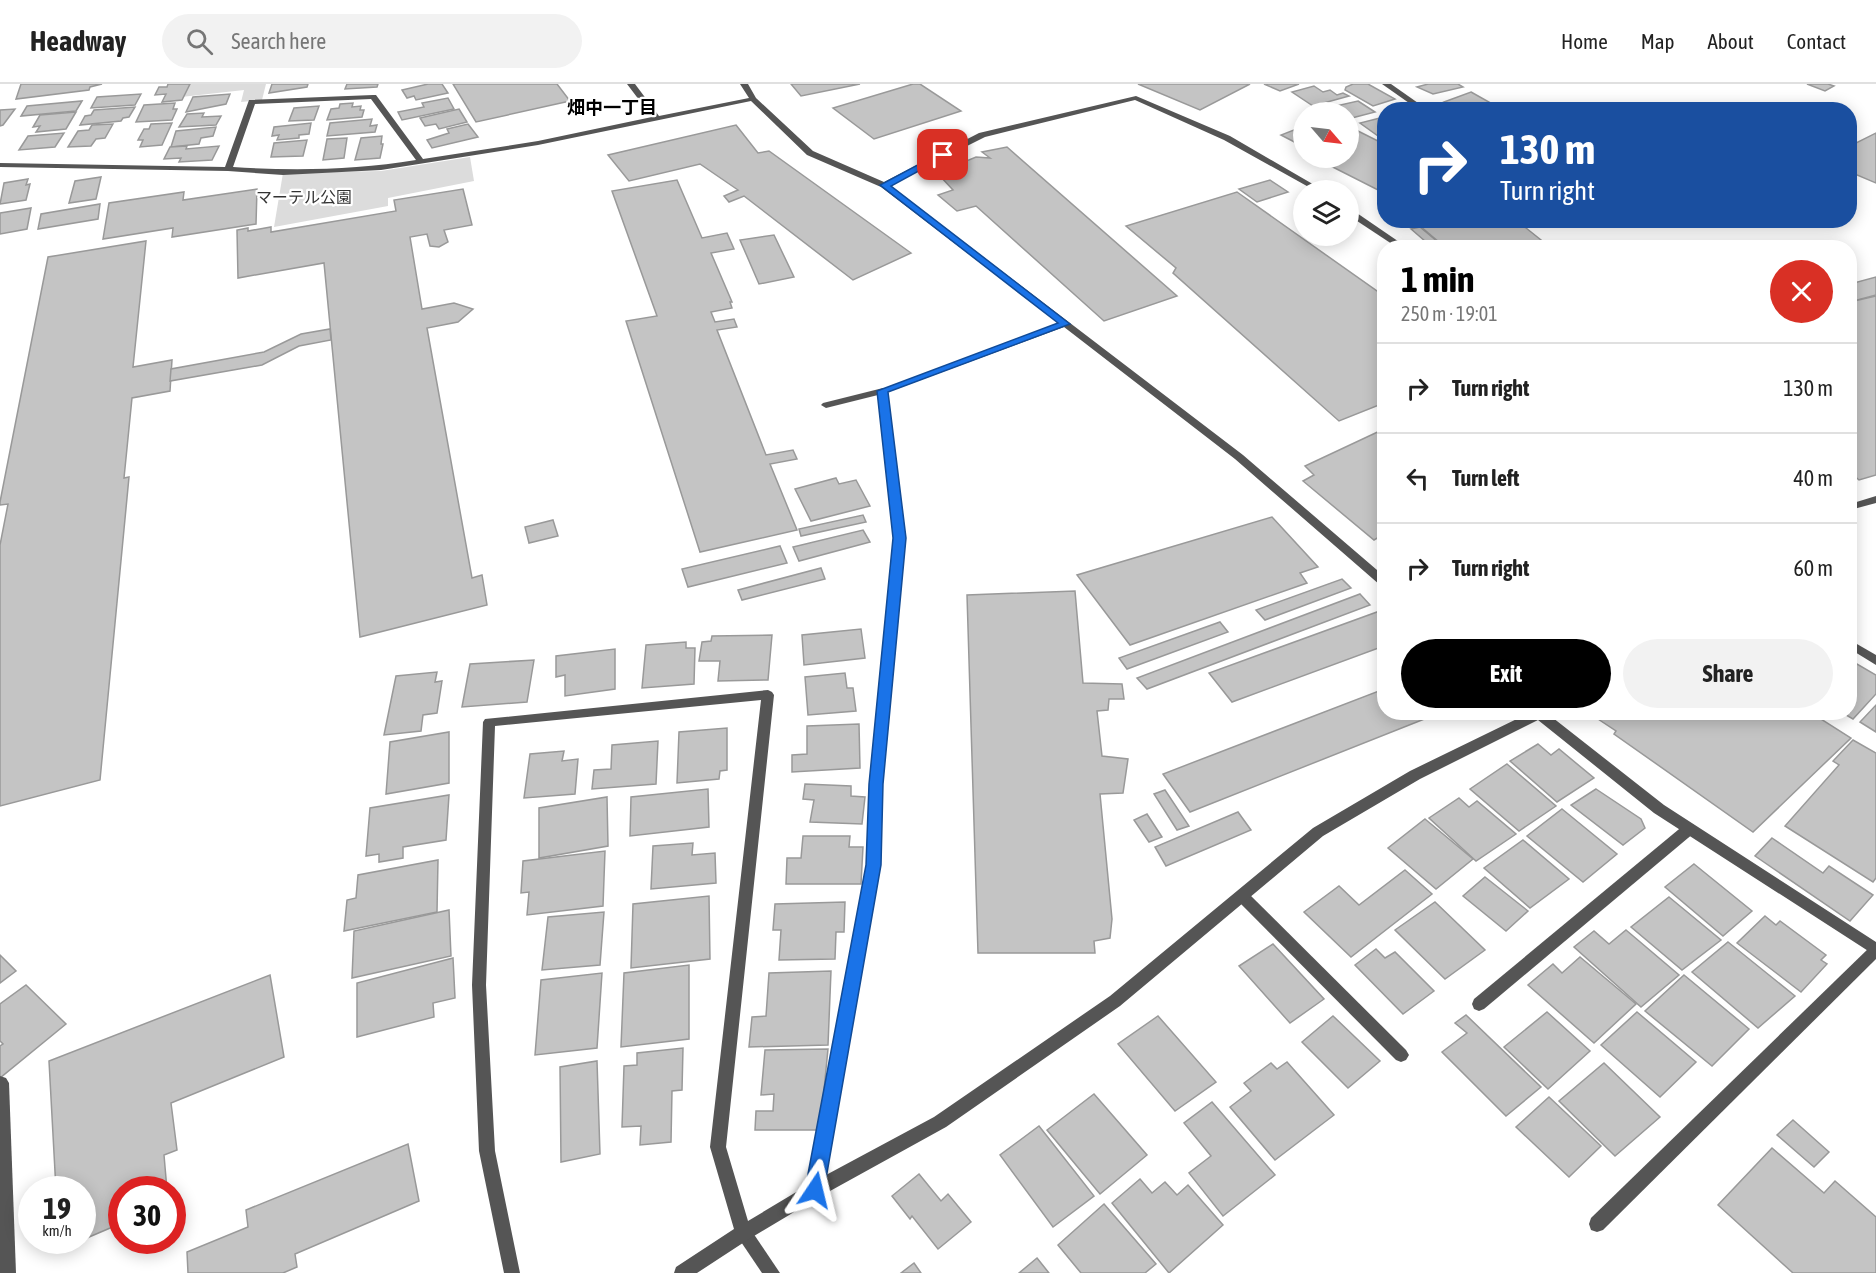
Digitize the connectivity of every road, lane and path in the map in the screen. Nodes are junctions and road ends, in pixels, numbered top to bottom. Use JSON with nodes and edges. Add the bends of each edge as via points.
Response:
{"nodes":[{"id":1,"x":631,"y":84,"type":"edge"},
{"id":2,"x":744,"y":84,"type":"edge"},
{"id":3,"x":1386,"y":84,"type":"edge"},
{"id":4,"x":753,"y":99,"type":"junction"},
{"id":5,"x":1413,"y":102,"type":"edge"},
{"id":6,"x":657,"y":119,"type":"junction"},
{"id":7,"x":421,"y":162,"type":"junction"},
{"id":8,"x":0,"y":165,"type":"edge"},
{"id":9,"x":228,"y":169,"type":"junction"},
{"id":10,"x":1301,"y":180,"type":"edge"},
{"id":11,"x":885,"y":185,"type":"junction"},
{"id":12,"x":1359,"y":218,"type":"edge"},
{"id":13,"x":1392,"y":240,"type":"edge"},
{"id":14,"x":1065,"y":324,"type":"junction"},
{"id":15,"x":883,"y":391,"type":"junction"},
{"id":16,"x":826,"y":405,"type":"dead end"},
{"id":17,"x":1876,"y":499,"type":"edge"},
{"id":18,"x":1857,"y":505,"type":"edge"},
{"id":19,"x":1377,"y":576,"type":"edge"},
{"id":20,"x":1857,"y":649,"type":"edge"},
{"id":21,"x":1876,"y":661,"type":"edge"},
{"id":22,"x":1526,"y":720,"type":"edge"},
{"id":23,"x":1549,"y":720,"type":"edge"},
{"id":24,"x":1689,"y":829,"type":"junction"},
{"id":25,"x":1242,"y":896,"type":"junction"},
{"id":26,"x":1876,"y":950,"type":"edge"},
{"id":27,"x":1479,"y":1004,"type":"dead end"},
{"id":28,"x":1401,"y":1055,"type":"dead end"},
{"id":29,"x":2,"y":1083,"type":"dead end"},
{"id":30,"x":815,"y":1190,"type":"junction"},
{"id":31,"x":1597,"y":1224,"type":"dead end"},
{"id":32,"x":742,"y":1233,"type":"junction"},
{"id":33,"x":8,"y":1273,"type":"edge"},
{"id":34,"x":512,"y":1273,"type":"edge"},
{"id":35,"x":682,"y":1273,"type":"edge"},
{"id":36,"x":772,"y":1273,"type":"edge"}],
"edges":[{"from":1,"to":6,"type":"street"},
{"from":2,"to":4,"type":"street"},
{"from":3,"to":5,"type":"street"},
{"from":4,"to":6,"type":"street"},
{"from":4,"to":11,"type":"street","via":[[810,153]]},
{"from":6,"to":7,"type":"street"},
{"from":7,"to":9,"type":"street","via":[[283,173]]},
{"from":7,"to":9,"type":"street","via":[[373,97],[252,102]]},
{"from":8,"to":9,"type":"street"},
{"from":10,"to":11,"type":"street","via":[[1227,138],[1136,98],[982,135]]},
{"from":11,"to":14,"type":"street"},
{"from":12,"to":13,"type":"street"},
{"from":14,"to":15,"type":"street"},
{"from":14,"to":19,"type":"street","via":[[1239,457]]},
{"from":15,"to":16,"type":"street"},
{"from":15,"to":30,"type":"street","via":[[900,538],[876,784],[873,865]]},
{"from":17,"to":18,"type":"street"},
{"from":20,"to":21,"type":"street"},
{"from":22,"to":25,"type":"street","via":[[1414,775],[1318,832]]},
{"from":23,"to":24,"type":"street"},
{"from":24,"to":26,"type":"street"},
{"from":24,"to":27,"type":"street"},
{"from":25,"to":28,"type":"street"},
{"from":25,"to":30,"type":"street","via":[[1115,1001],[940,1122]]},
{"from":26,"to":31,"type":"street"},
{"from":29,"to":33,"type":"street"},
{"from":30,"to":32,"type":"street"},
{"from":32,"to":34,"type":"street","via":[[718,1147],[768,695],[489,722],[479,985],[487,1151]]},
{"from":32,"to":35,"type":"street"},
{"from":32,"to":36,"type":"street"}]}
